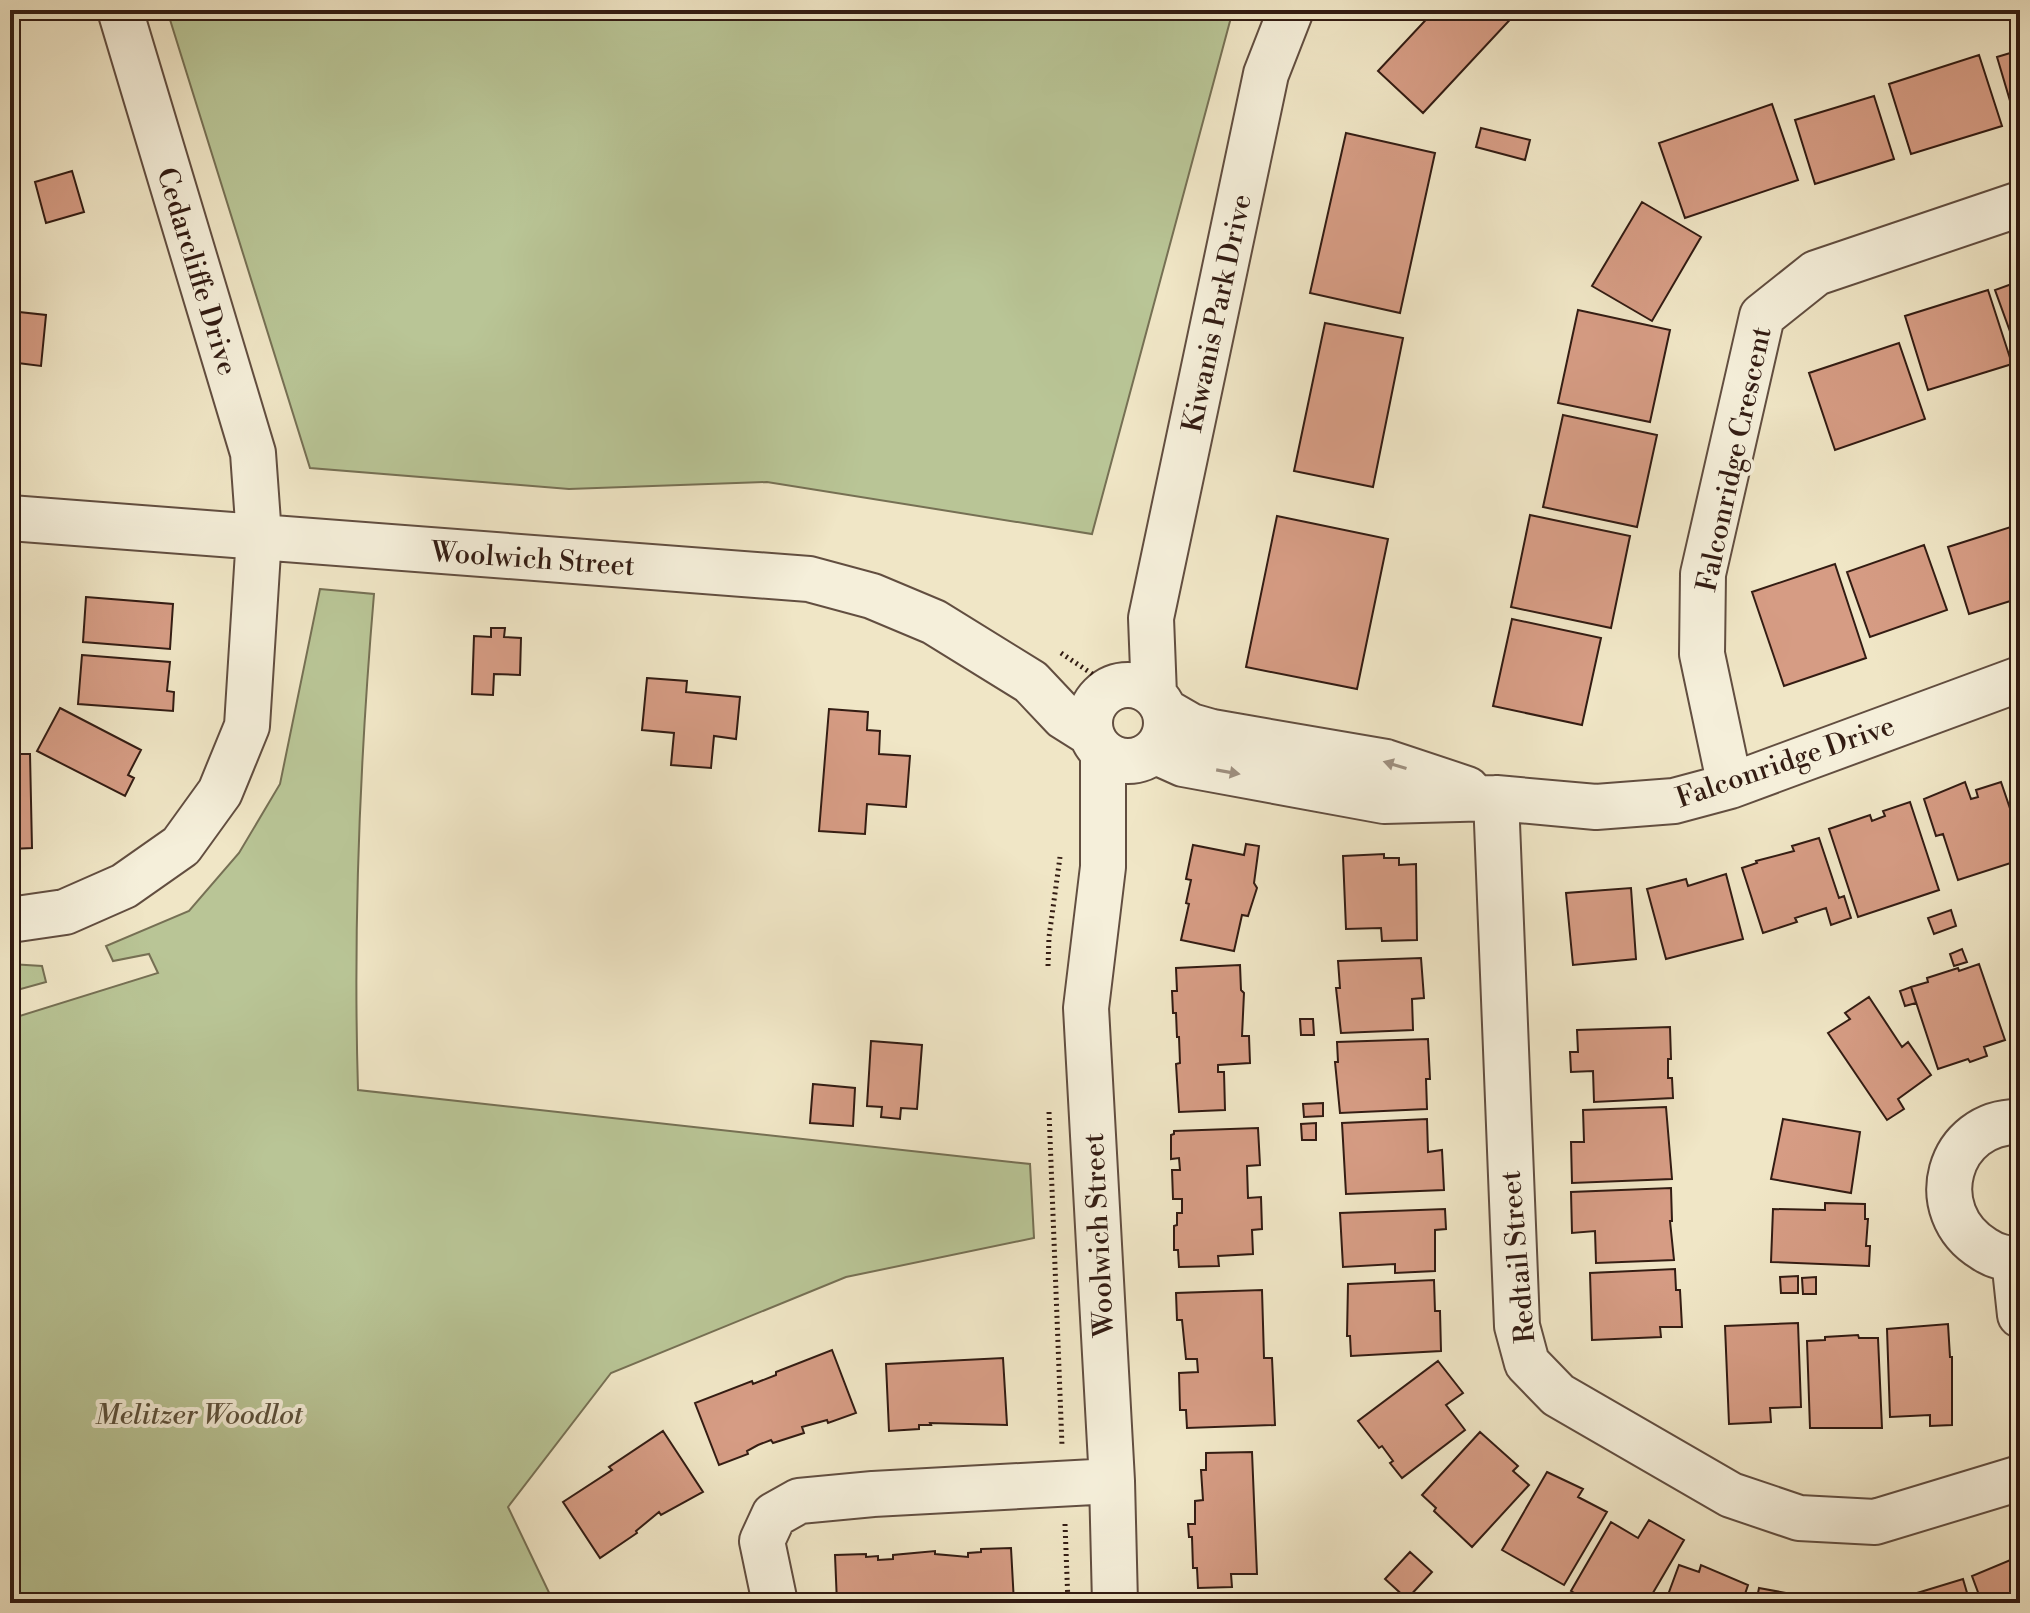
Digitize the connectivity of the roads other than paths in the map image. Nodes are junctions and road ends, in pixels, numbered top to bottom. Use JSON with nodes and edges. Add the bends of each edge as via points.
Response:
{"nodes":[{"id":1,"x":120,"y":10,"type":"edge"},
{"id":2,"x":1291,"y":10,"type":"edge"},
{"id":3,"x":2020,"y":204,"type":"edge"},
{"id":4,"x":10,"y":518,"type":"edge"},
{"id":5,"x":259,"y":536,"type":"junction"},
{"id":6,"x":2020,"y":679,"type":"edge"},
{"id":7,"x":1128,"y":723,"type":"junction"},
{"id":8,"x":1730,"y":786,"type":"junction"},
{"id":9,"x":1496,"y":798,"type":"junction"},
{"id":10,"x":10,"y":920,"type":"edge"},
{"id":11,"x":2020,"y":1122,"type":"edge"},
{"id":12,"x":2017,"y":1259,"type":"edge"},
{"id":13,"x":2020,"y":1315,"type":"edge"},
{"id":14,"x":2020,"y":1478,"type":"edge"},
{"id":15,"x":1112,"y":1481,"type":"junction"},
{"id":16,"x":775,"y":1603,"type":"edge"},
{"id":17,"x":1115,"y":1603,"type":"edge"}],
"edges":[{"from":1,"to":5,"type":"street","name":"Cedarcliffe Drive","via":[[253,453]]},
{"from":2,"to":7,"type":"street","name":"Kiwanis Park Drive","via":[[1266,74]]},
{"from":3,"to":8,"type":"street","name":"Falconridge Crescent","via":[[1816,273],[1762,316],[1703,574],[1702,654]]},
{"from":4,"to":5,"type":"street","name":"Woolwich Street"},
{"from":5,"to":7,"type":"street","name":"Woolwich Street","via":[[809,579],[872,596],[934,622],[1031,682],[1074,686]]},
{"from":5,"to":10,"type":"street","name":"Cedarcliffe Drive","via":[[247,726],[220,792],[181,846],[124,886],[65,912]]},
{"from":6,"to":8,"type":"street","name":"Falconridge Drive"},
{"from":7,"to":9,"type":"street","name":"Falconridge Drive","via":[[1191,726],[1386,762]]},
{"from":7,"to":15,"type":"street","name":"Woolwich Street","via":[[1128,812],[1103,867],[1086,1008]]},
{"from":8,"to":9,"type":"street","name":"Falconridge Drive","via":[[1674,801],[1596,807]]},
{"from":9,"to":14,"type":"street","name":"Redtail Street","via":[[1517,1326],[1527,1363],[1558,1395],[1718,1488],[1799,1518],[1875,1522]]},
{"from":11,"to":12,"type":"street","via":[[1993,1126],[1973,1137],[1949,1177],[1956,1223],[1991,1254]]},
{"from":12,"to":13,"type":"street"},
{"from":15,"to":16,"type":"street","via":[[799,1501],[774,1515],[762,1541]]},
{"from":15,"to":17,"type":"street","name":"Woolwich Street"}]}
